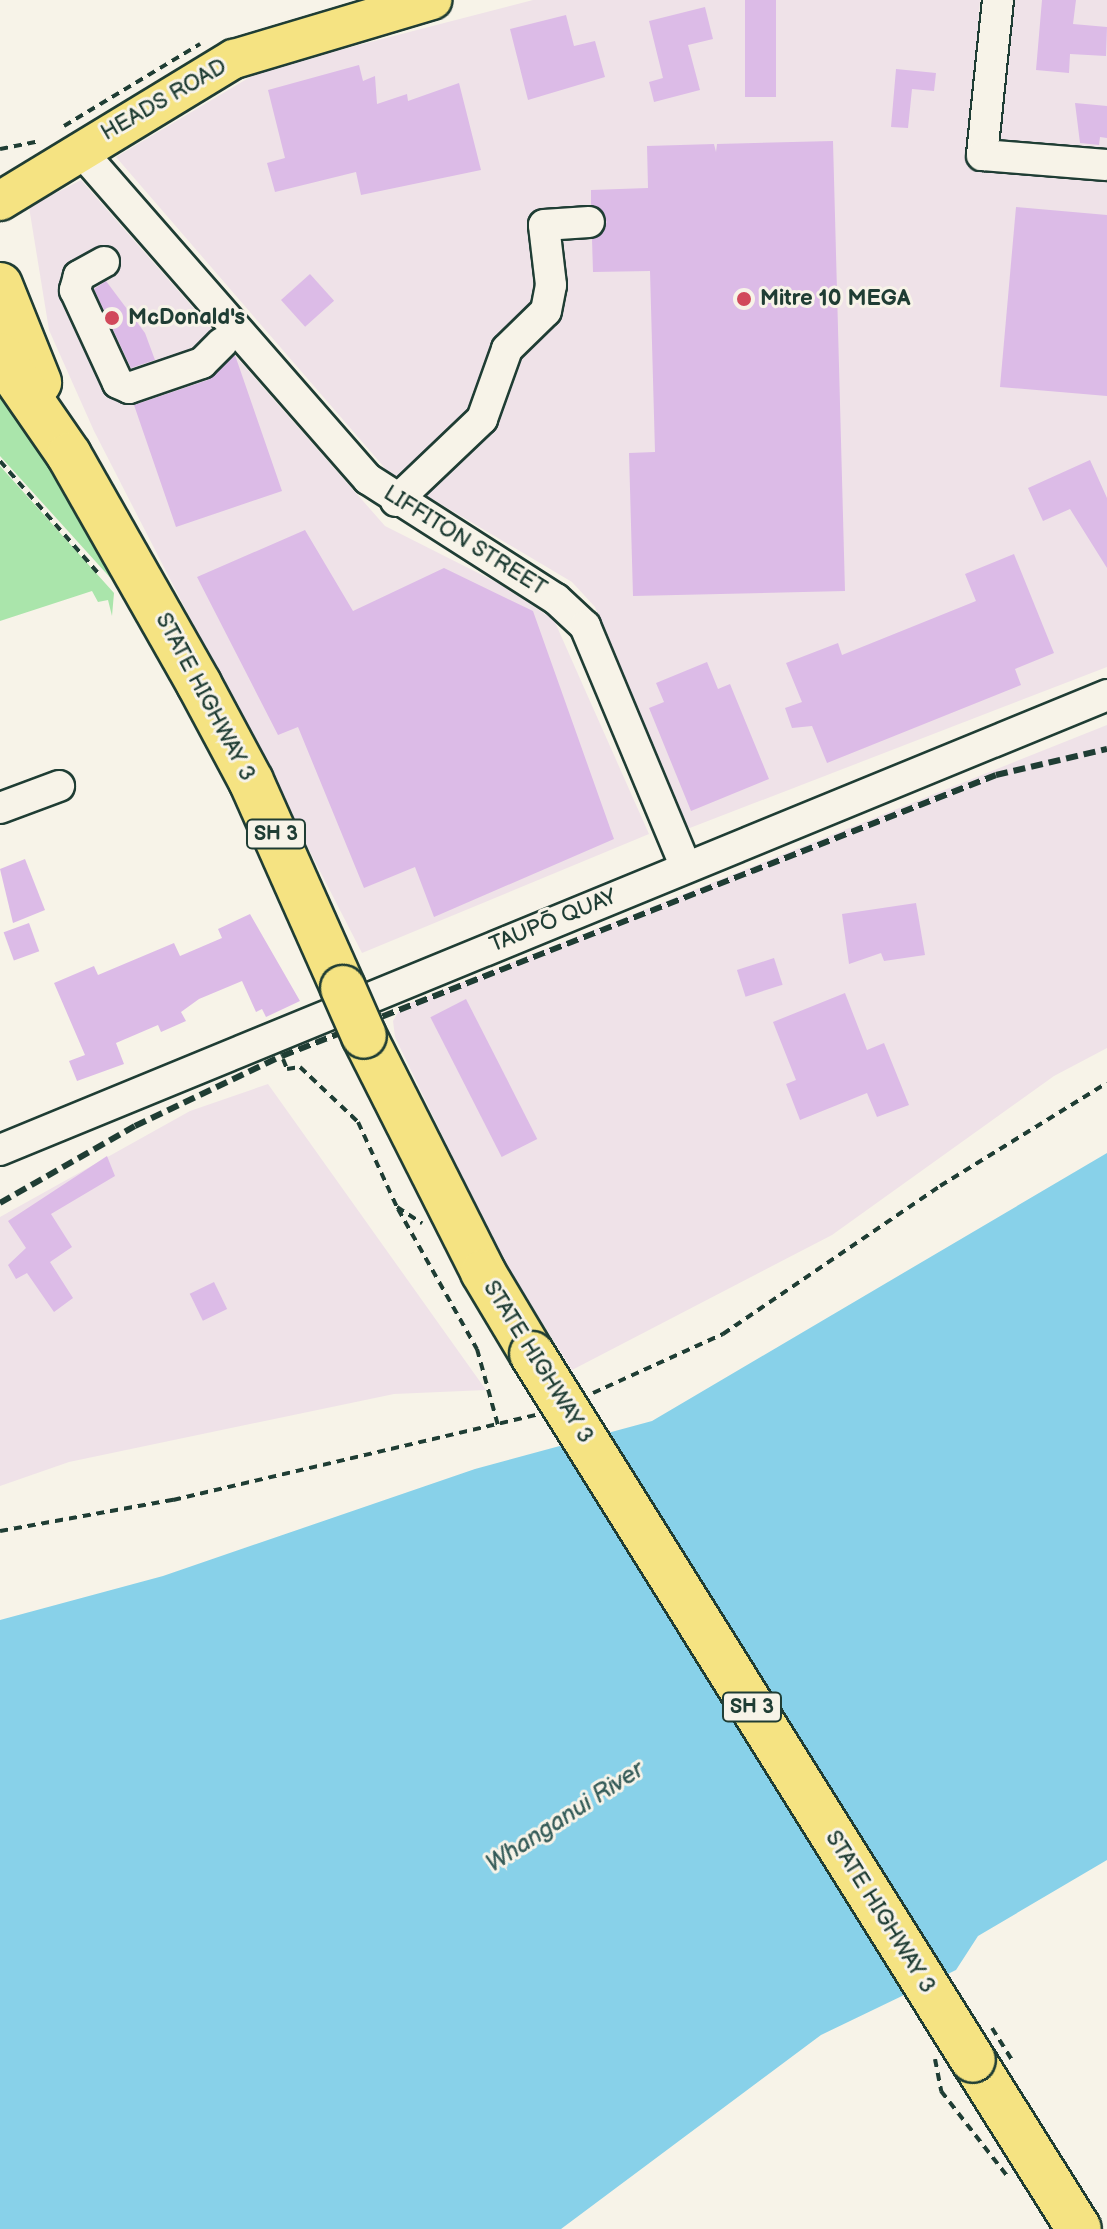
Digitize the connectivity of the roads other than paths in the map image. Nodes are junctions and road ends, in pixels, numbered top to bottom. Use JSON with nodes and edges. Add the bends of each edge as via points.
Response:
{"nodes":[{"id":1,"x":432,"y":0,"type":"edge"},
{"id":2,"x":998,"y":0,"type":"edge"},
{"id":3,"x":79,"y":149,"type":"junction"},
{"id":4,"x":1107,"y":165,"type":"edge"},
{"id":5,"x":0,"y":201,"type":"edge"},
{"id":6,"x":589,"y":222,"type":"dead end"},
{"id":7,"x":104,"y":262,"type":"dead end"},
{"id":8,"x":0,"y":285,"type":"edge"},
{"id":9,"x":222,"y":343,"type":"dead end"},
{"id":10,"x":0,"y":355,"type":"edge"},
{"id":11,"x":69,"y":455,"type":"junction"},
{"id":12,"x":396,"y":501,"type":"junction"},
{"id":13,"x":1107,"y":695,"type":"edge"},
{"id":14,"x":59,"y":786,"type":"dead end"},
{"id":15,"x":0,"y":808,"type":"edge"},
{"id":16,"x":686,"y":867,"type":"junction"},
{"id":17,"x":0,"y":1150,"type":"edge"},
{"id":18,"x":1079,"y":2229,"type":"edge"}],
"edges":[{"from":1,"to":3,"type":"main road","name":"HEADS ROAD","via":[[234,59]]},
{"from":2,"to":4,"type":"street","via":[[982,155]]},
{"from":3,"to":5,"type":"main road","name":"HEADS ROAD"},
{"from":3,"to":12,"type":"street","name":"LIFFITON STREET","via":[[335,444]]},
{"from":6,"to":12,"type":"street","via":[[544,225],[551,285],[546,311],[507,349],[482,419]]},
{"from":7,"to":9,"type":"street","via":[[79,276],[75,290],[118,383],[129,388],[202,363]]},
{"from":8,"to":11,"type":"highway","name":"STATE HIGHWAY 3","number":"SH 3"},
{"from":10,"to":11,"type":"highway","name":"STATE HIGHWAY 3","number":"SH 3"},
{"from":11,"to":18,"type":"highway","name":"STATE HIGHWAY 3","number":"SH 3","bridge":true,"via":[[251,781],[364,1036],[483,1272]]},
{"from":12,"to":16,"type":"street","name":"LIFFITON STREET","via":[[556,599],[585,626]]},
{"from":13,"to":16,"type":"street","name":"TAUPŌ QUAY"},
{"from":14,"to":15,"type":"street"},
{"from":16,"to":17,"type":"street","name":"TAUPŌ QUAY"}]}
